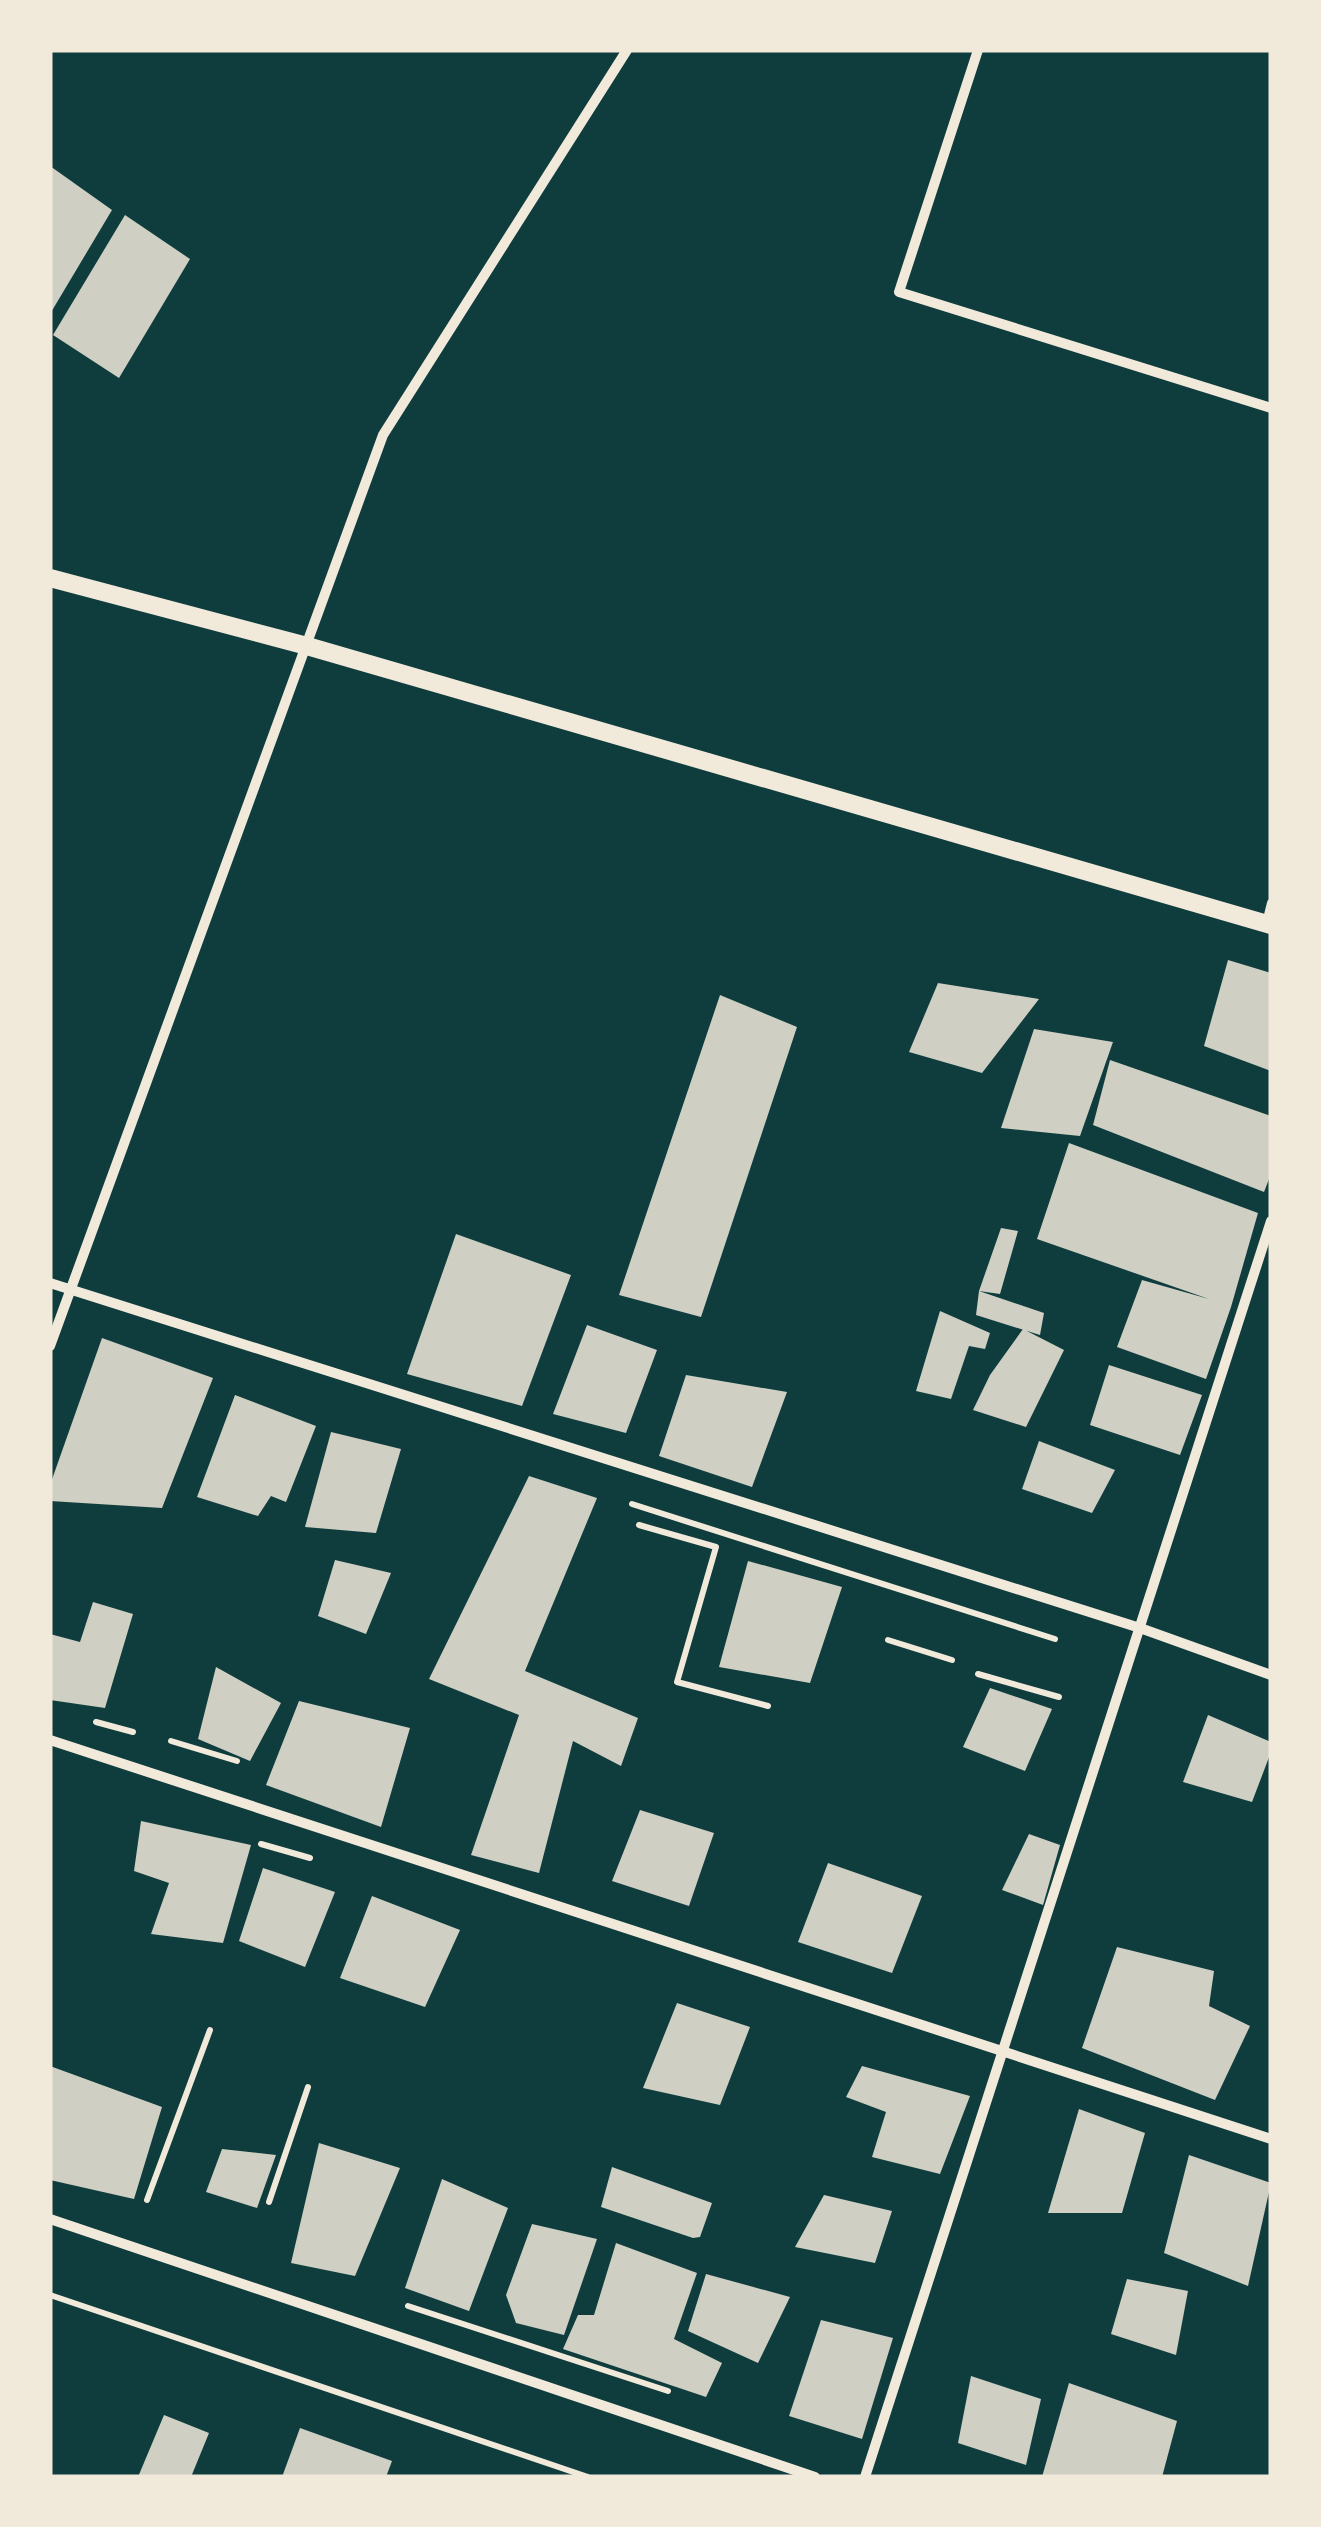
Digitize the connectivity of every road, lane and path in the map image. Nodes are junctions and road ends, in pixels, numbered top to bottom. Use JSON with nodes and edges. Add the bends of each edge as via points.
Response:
{"nodes":[{"id":1,"x":627,"y":50,"type":"edge"},
{"id":2,"x":978,"y":50,"type":"edge"},
{"id":3,"x":1271,"y":408,"type":"edge"},
{"id":4,"x":50,"y":578,"type":"edge"},
{"id":5,"x":307,"y":646,"type":"junction"},
{"id":6,"x":1271,"y":903,"type":"edge"},
{"id":7,"x":1268,"y":924,"type":"edge"},
{"id":8,"x":1271,"y":1221,"type":"edge"},
{"id":9,"x":50,"y":1283,"type":"edge"},
{"id":10,"x":69,"y":1289,"type":"junction"},
{"id":11,"x":50,"y":1346,"type":"edge"},
{"id":12,"x":632,"y":1504,"type":"dead end"},
{"id":13,"x":639,"y":1525,"type":"dead end"},
{"id":14,"x":1140,"y":1628,"type":"junction"},
{"id":15,"x":888,"y":1640,"type":"dead end"},
{"id":16,"x":1055,"y":1640,"type":"dead end"},
{"id":17,"x":952,"y":1660,"type":"dead end"},
{"id":18,"x":978,"y":1674,"type":"dead end"},
{"id":19,"x":1271,"y":1675,"type":"edge"},
{"id":20,"x":1059,"y":1697,"type":"dead end"},
{"id":21,"x":768,"y":1706,"type":"dead end"},
{"id":22,"x":50,"y":1740,"type":"edge"},
{"id":23,"x":171,"y":1740,"type":"dead end"},
{"id":24,"x":237,"y":1760,"type":"dead end"},
{"id":25,"x":210,"y":2030,"type":"dead end"},
{"id":26,"x":1002,"y":2051,"type":"junction"},
{"id":27,"x":308,"y":2086,"type":"dead end"},
{"id":28,"x":1271,"y":2139,"type":"edge"},
{"id":29,"x":147,"y":2200,"type":"dead end"},
{"id":30,"x":270,"y":2202,"type":"dead end"},
{"id":31,"x":50,"y":2218,"type":"edge"},
{"id":32,"x":50,"y":2295,"type":"edge"},
{"id":33,"x":476,"y":2327,"type":"dead end"},
{"id":34,"x":668,"y":2392,"type":"dead end"},
{"id":35,"x":588,"y":2477,"type":"edge"},
{"id":36,"x":815,"y":2477,"type":"edge"},
{"id":37,"x":865,"y":2477,"type":"edge"}],
"edges":[{"from":1,"to":5,"type":"street","via":[[383,434]]},
{"from":2,"to":3,"type":"street","via":[[898,292]]},
{"from":4,"to":5,"type":"street"},
{"from":5,"to":7,"type":"street"},
{"from":5,"to":10,"type":"street"},
{"from":6,"to":7,"type":"lane"},
{"from":8,"to":14,"type":"street"},
{"from":9,"to":10,"type":"street"},
{"from":10,"to":11,"type":"street"},
{"from":10,"to":14,"type":"street"},
{"from":12,"to":16,"type":"path"},
{"from":13,"to":21,"type":"path","via":[[716,1547],[677,1682]]},
{"from":14,"to":19,"type":"street"},
{"from":14,"to":26,"type":"street"},
{"from":15,"to":17,"type":"path"},
{"from":18,"to":20,"type":"path"},
{"from":22,"to":26,"type":"street"},
{"from":23,"to":24,"type":"path"},
{"from":25,"to":29,"type":"path"},
{"from":26,"to":28,"type":"street"},
{"from":26,"to":37,"type":"street"},
{"from":27,"to":30,"type":"path"},
{"from":31,"to":36,"type":"street"},
{"from":32,"to":35,"type":"path"},
{"from":33,"to":34,"type":"path"}]}
